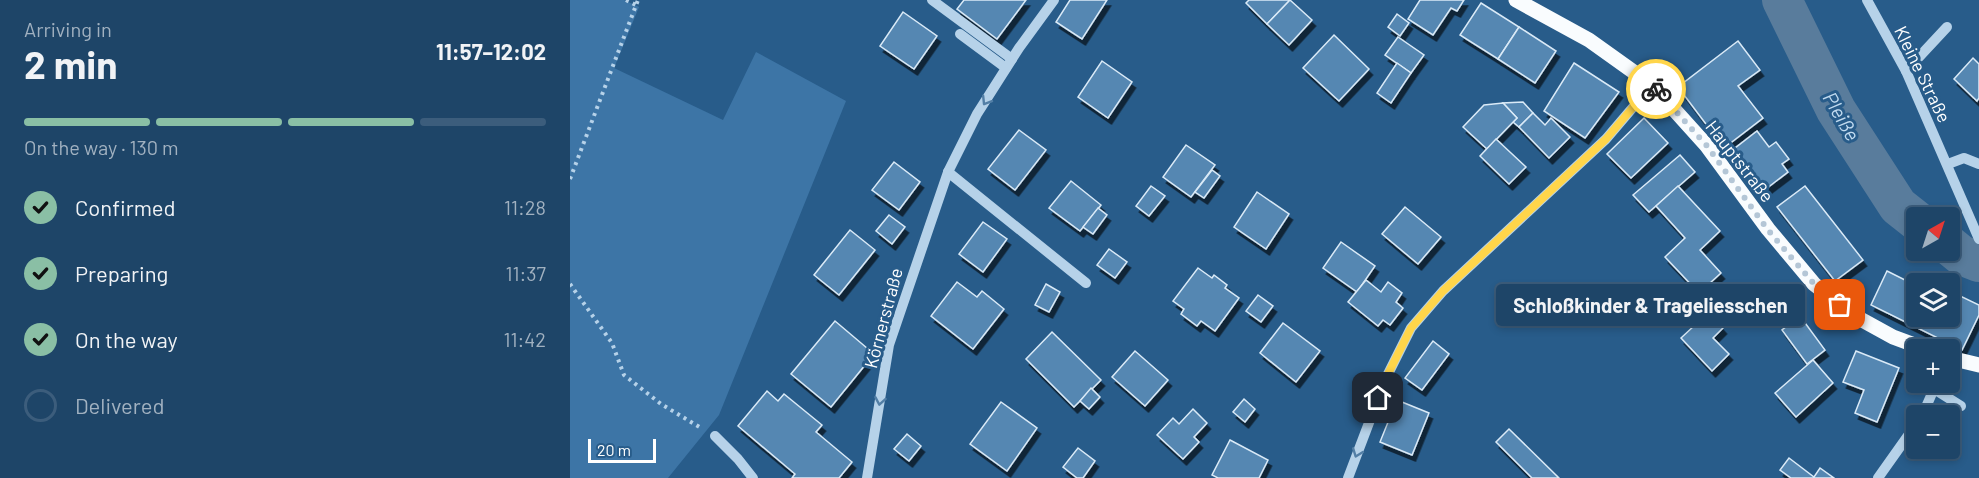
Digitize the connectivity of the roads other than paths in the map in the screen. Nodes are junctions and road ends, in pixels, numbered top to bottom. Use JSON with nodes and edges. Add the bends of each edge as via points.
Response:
{"nodes":[{"id":1,"x":932,"y":0,"type":"edge"},
{"id":2,"x":1054,"y":0,"type":"edge"},
{"id":3,"x":1516,"y":0,"type":"edge"},
{"id":4,"x":1867,"y":0,"type":"edge"},
{"id":5,"x":1947,"y":27,"type":"dead end"},
{"id":6,"x":960,"y":34,"type":"dead end"},
{"id":7,"x":1009,"y":64,"type":"junction"},
{"id":8,"x":1906,"y":71,"type":"junction"},
{"id":9,"x":1652,"y":85,"type":"junction"},
{"id":10,"x":1948,"y":164,"type":"junction"},
{"id":11,"x":1979,"y":164,"type":"edge"},
{"id":12,"x":948,"y":172,"type":"junction"},
{"id":13,"x":1979,"y":239,"type":"edge"},
{"id":14,"x":1086,"y":283,"type":"dead end"},
{"id":15,"x":1906,"y":342,"type":"edge"},
{"id":16,"x":1960,"y":360,"type":"edge"},
{"id":17,"x":1979,"y":365,"type":"edge"},
{"id":18,"x":1945,"y":393,"type":"edge"},
{"id":19,"x":1961,"y":406,"type":"dead end"},
{"id":20,"x":715,"y":436,"type":"road end"},
{"id":21,"x":1906,"y":439,"type":"edge"},
{"id":22,"x":753,"y":478,"type":"edge"},
{"id":23,"x":867,"y":478,"type":"edge"},
{"id":24,"x":1348,"y":478,"type":"edge"},
{"id":25,"x":1878,"y":478,"type":"edge"}],
"edges":[{"from":1,"to":7,"type":"street"},
{"from":2,"to":7,"type":"street","name":"Körnerstraße"},
{"from":3,"to":9,"type":"main road","name":"Hauptstraße","via":[[1589,40]]},
{"from":4,"to":8,"type":"street","name":"Kleine Straße"},
{"from":5,"to":8,"type":"street"},
{"from":6,"to":7,"type":"street"},
{"from":7,"to":12,"type":"street","name":"Körnerstraße","one_way":true,"via":[[969,127]]},
{"from":8,"to":10,"type":"street","name":"Kleine Straße"},
{"from":9,"to":15,"type":"main road","name":"Hauptstraße","via":[[1707,146],[1768,230],[1814,284],[1853,315]]},
{"from":9,"to":24,"type":"street","one_way":true,"via":[[1606,139],[1443,291],[1411,328],[1386,378]]},
{"from":10,"to":11,"type":"street","via":[[1964,158]]},
{"from":10,"to":13,"type":"street","name":"Kleine Straße"},
{"from":12,"to":14,"type":"street"},
{"from":12,"to":23,"type":"street","name":"Körnerstraße","one_way":true,"via":[[889,345]]},
{"from":16,"to":17,"type":"main road"},
{"from":18,"to":19,"type":"street"},
{"from":20,"to":22,"type":"street"},
{"from":21,"to":25,"type":"street"}]}
